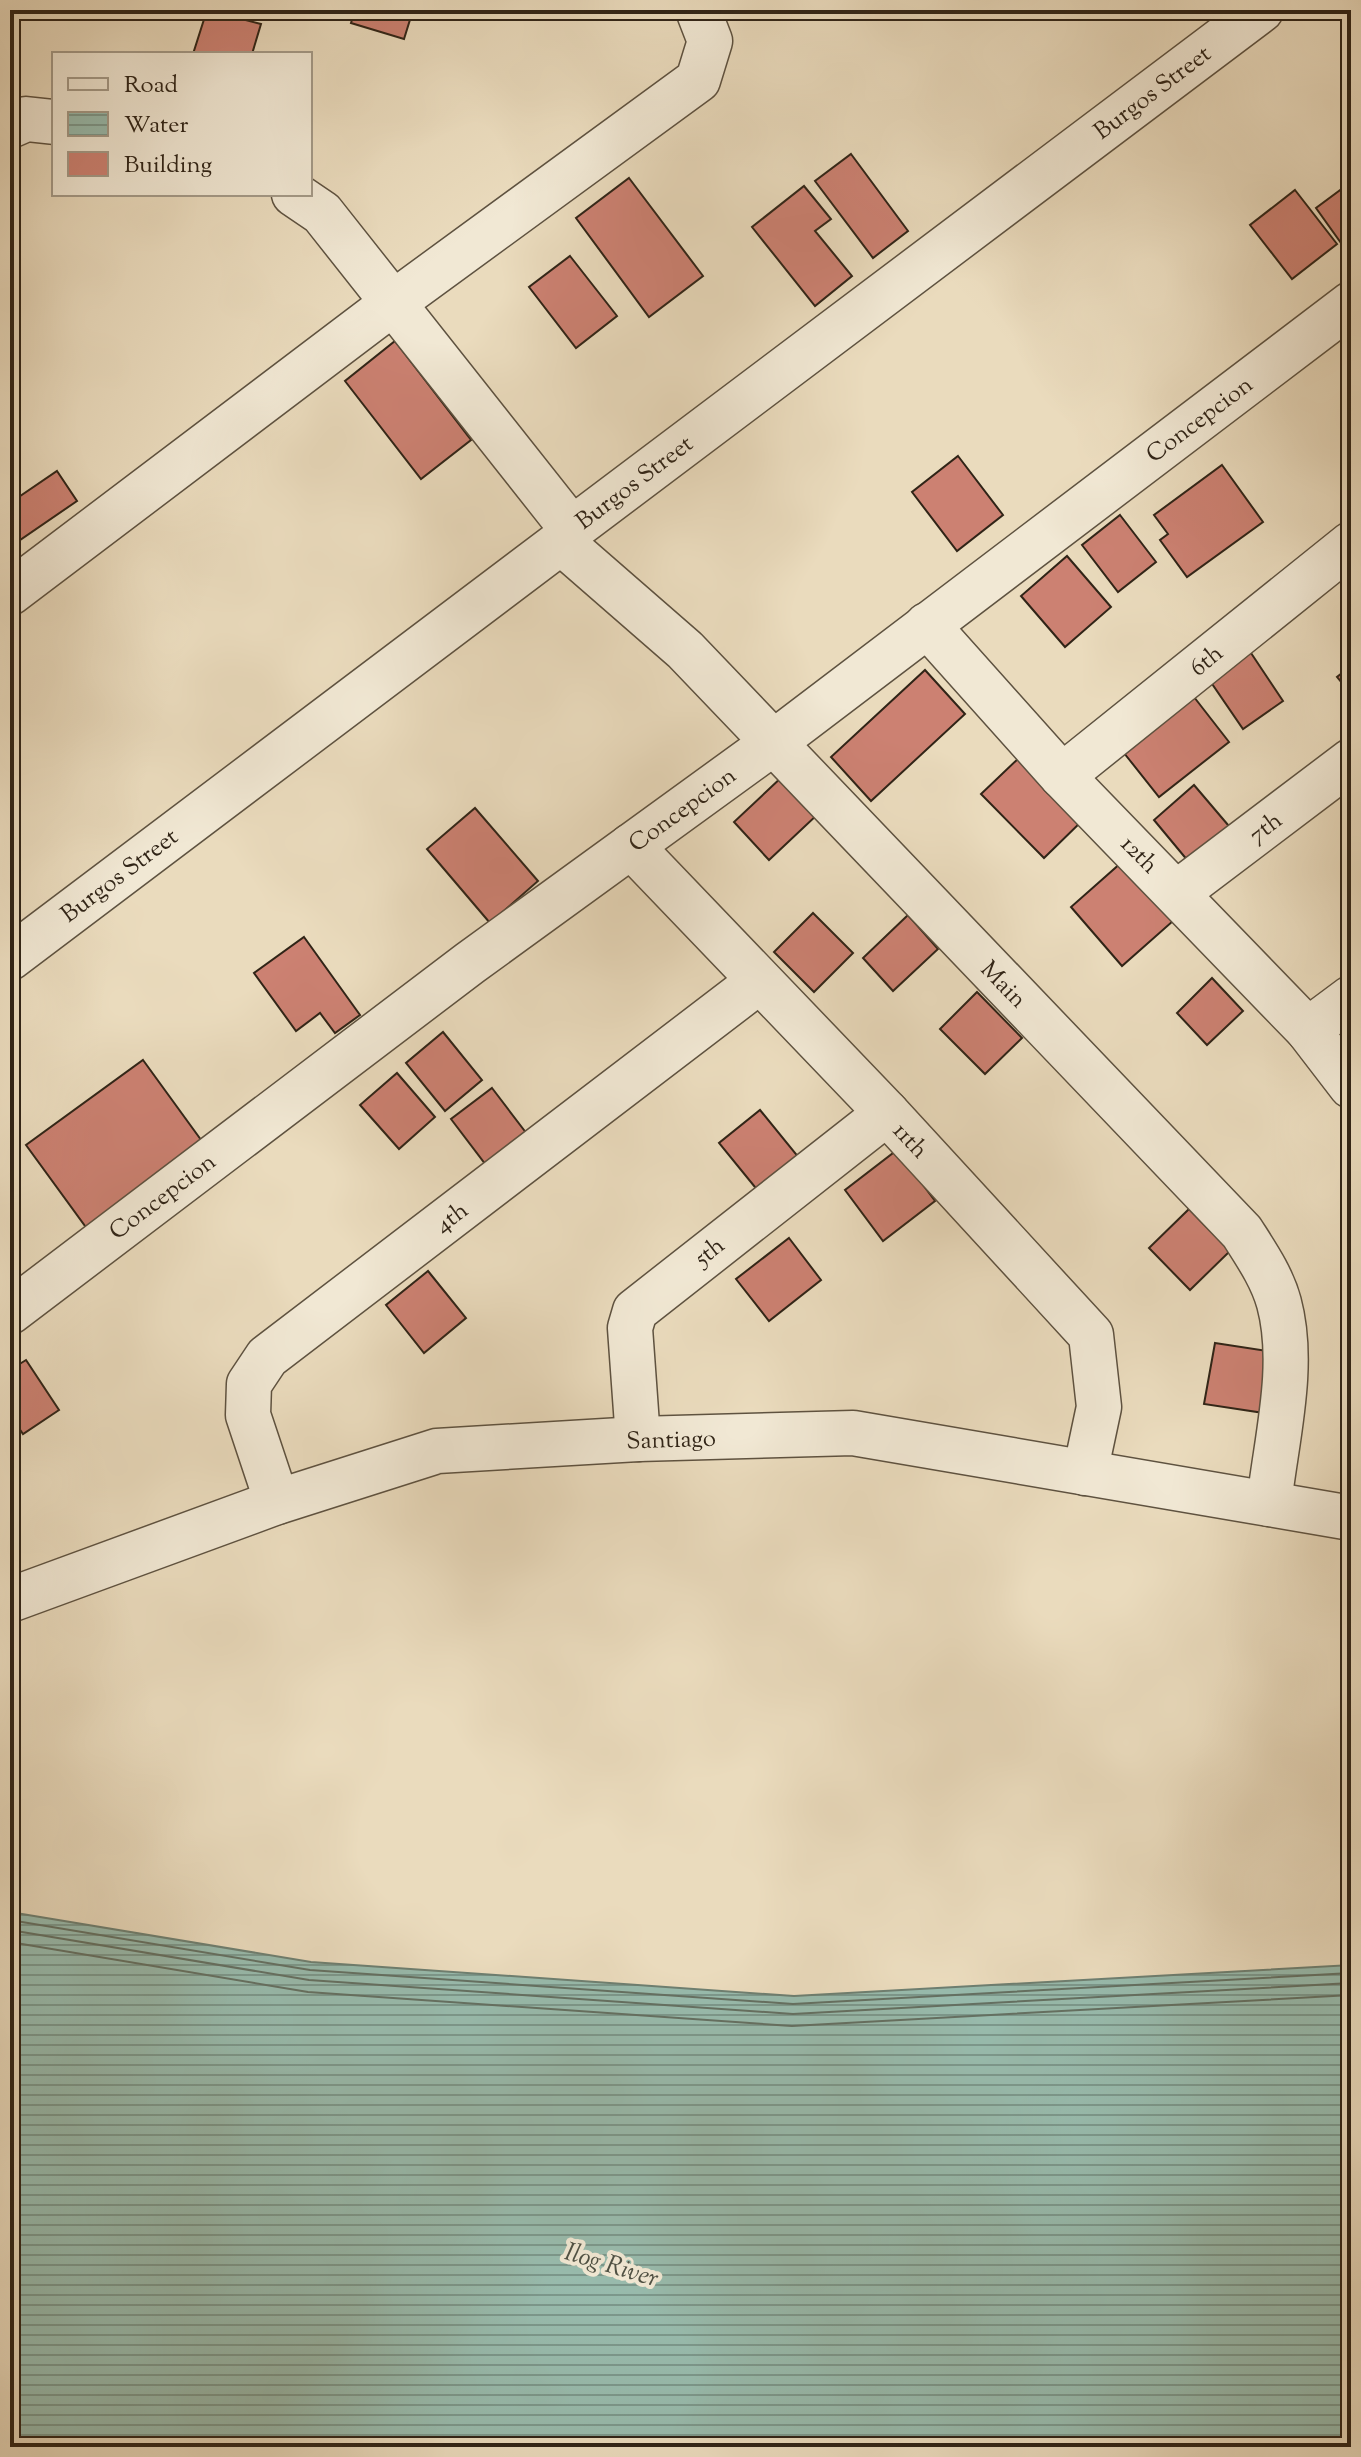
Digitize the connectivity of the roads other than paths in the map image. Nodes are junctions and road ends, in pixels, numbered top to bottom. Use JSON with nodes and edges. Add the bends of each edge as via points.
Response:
{"nodes":[{"id":1,"x":698,"y":10,"type":"edge"},
{"id":2,"x":1261,"y":10,"type":"edge"},
{"id":3,"x":52,"y":122,"type":"edge"},
{"id":4,"x":10,"y":126,"type":"edge"},
{"id":5,"x":297,"y":196,"type":"edge"},
{"id":6,"x":393,"y":303,"type":"junction"},
{"id":7,"x":1351,"y":304,"type":"edge"},
{"id":8,"x":566,"y":535,"type":"junction"},
{"id":9,"x":1351,"y":544,"type":"edge"},
{"id":10,"x":10,"y":593,"type":"edge"},
{"id":11,"x":927,"y":625,"type":"junction"},
{"id":12,"x":773,"y":743,"type":"junction"},
{"id":13,"x":1351,"y":761,"type":"edge"},
{"id":14,"x":1062,"y":776,"type":"junction"},
{"id":15,"x":631,"y":846,"type":"junction"},
{"id":16,"x":1178,"y":892,"type":"junction"},
{"id":17,"x":10,"y":958,"type":"edge"},
{"id":18,"x":758,"y":982,"type":"junction"},
{"id":19,"x":1351,"y":998,"type":"edge"},
{"id":20,"x":1308,"y":1030,"type":"junction"},
{"id":21,"x":1351,"y":1086,"type":"edge"},
{"id":22,"x":887,"y":1113,"type":"junction"},
{"id":23,"x":10,"y":1312,"type":"edge"},
{"id":24,"x":638,"y":1439,"type":"junction"},
{"id":25,"x":1085,"y":1473,"type":"junction"},
{"id":26,"x":277,"y":1502,"type":"junction"},
{"id":27,"x":1269,"y":1504,"type":"junction"},
{"id":28,"x":1351,"y":1518,"type":"edge"},
{"id":29,"x":10,"y":1600,"type":"edge"}],
"edges":[{"from":1,"to":6,"type":"street","via":[[710,41],[698,80]]},
{"from":2,"to":8,"type":"street","name":"Burgos Street"},
{"from":3,"to":4,"type":"street","via":[[26,119]]},
{"from":5,"to":6,"type":"street","name":"Main","via":[[322,213]]},
{"from":6,"to":8,"type":"street","name":"Main"},
{"from":6,"to":10,"type":"street"},
{"from":7,"to":11,"type":"street","name":"Concepcion"},
{"from":8,"to":12,"type":"street","name":"Main"},
{"from":8,"to":17,"type":"street","name":"Burgos Street"},
{"from":9,"to":14,"type":"street","name":"6th"},
{"from":11,"to":12,"type":"street","name":"Concepcion"},
{"from":11,"to":14,"type":"street","name":"12th"},
{"from":12,"to":15,"type":"street","name":"Concepcion"},
{"from":12,"to":27,"type":"street","name":"Main","via":[[1242,1232],[1279,1302],[1286,1351]]},
{"from":13,"to":16,"type":"street","name":"7th"},
{"from":14,"to":16,"type":"street","name":"12th"},
{"from":15,"to":18,"type":"street","name":"11th"},
{"from":15,"to":23,"type":"street","name":"Concepcion"},
{"from":16,"to":20,"type":"street","name":"12th"},
{"from":18,"to":22,"type":"street","name":"11th"},
{"from":18,"to":26,"type":"street","name":"4th","via":[[267,1357],[249,1384],[248,1415]]},
{"from":19,"to":20,"type":"street"},
{"from":20,"to":21,"type":"street","name":"12th"},
{"from":22,"to":24,"type":"street","name":"5th","via":[[635,1311],[630,1328]]},
{"from":22,"to":25,"type":"street","name":"11th","via":[[1091,1335],[1099,1407]]},
{"from":24,"to":25,"type":"street","name":"Santiago","via":[[853,1433]]},
{"from":24,"to":26,"type":"street","name":"Santiago","via":[[437,1451]]},
{"from":25,"to":27,"type":"street","name":"Santiago"},
{"from":26,"to":29,"type":"street","name":"Santiago"},
{"from":27,"to":28,"type":"street","name":"Santiago"}]}
